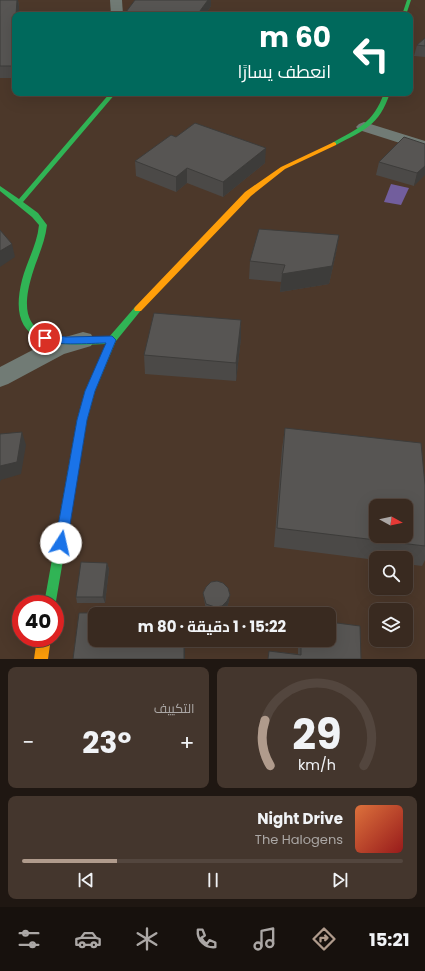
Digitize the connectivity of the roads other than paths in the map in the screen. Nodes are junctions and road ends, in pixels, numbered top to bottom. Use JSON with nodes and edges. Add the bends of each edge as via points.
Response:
{"nodes":[{"id":1,"x":116,"y":0,"type":"edge"},
{"id":2,"x":409,"y":0,"type":"edge"},
{"id":3,"x":117,"y":12,"type":"edge"},
{"id":4,"x":405,"y":12,"type":"edge"},
{"id":5,"x":110,"y":96,"type":"edge"},
{"id":6,"x":386,"y":96,"type":"edge"},
{"id":7,"x":364,"y":127,"type":"junction"},
{"id":8,"x":425,"y":146,"type":"edge"},
{"id":9,"x":0,"y":188,"type":"edge"},
{"id":10,"x":19,"y":203,"type":"junction"},
{"id":11,"x":82,"y":340,"type":"junction"},
{"id":12,"x":112,"y":340,"type":"junction"},
{"id":13,"x":0,"y":378,"type":"edge"},
{"id":14,"x":52,"y":595,"type":"edge"},
{"id":15,"x":43,"y":647,"type":"edge"},
{"id":16,"x":41,"y":659,"type":"edge"}],
"edges":[{"from":1,"to":3,"type":"street"},
{"from":2,"to":4,"type":"street"},
{"from":5,"to":10,"type":"street"},
{"from":6,"to":7,"type":"street","via":[[380,111]]},
{"from":7,"to":8,"type":"street"},
{"from":7,"to":12,"type":"street","via":[[329,147],[283,168],[248,194],[128,319]]},
{"from":9,"to":10,"type":"street"},
{"from":10,"to":11,"type":"street","via":[[36,215],[44,225],[43,238],[26,280],[21,300],[21,315],[30,331],[45,338]]},
{"from":11,"to":12,"type":"street"},
{"from":11,"to":13,"type":"street","via":[[56,348]]},
{"from":12,"to":14,"type":"street","via":[[90,391],[82,420]]},
{"from":15,"to":16,"type":"street"}]}
